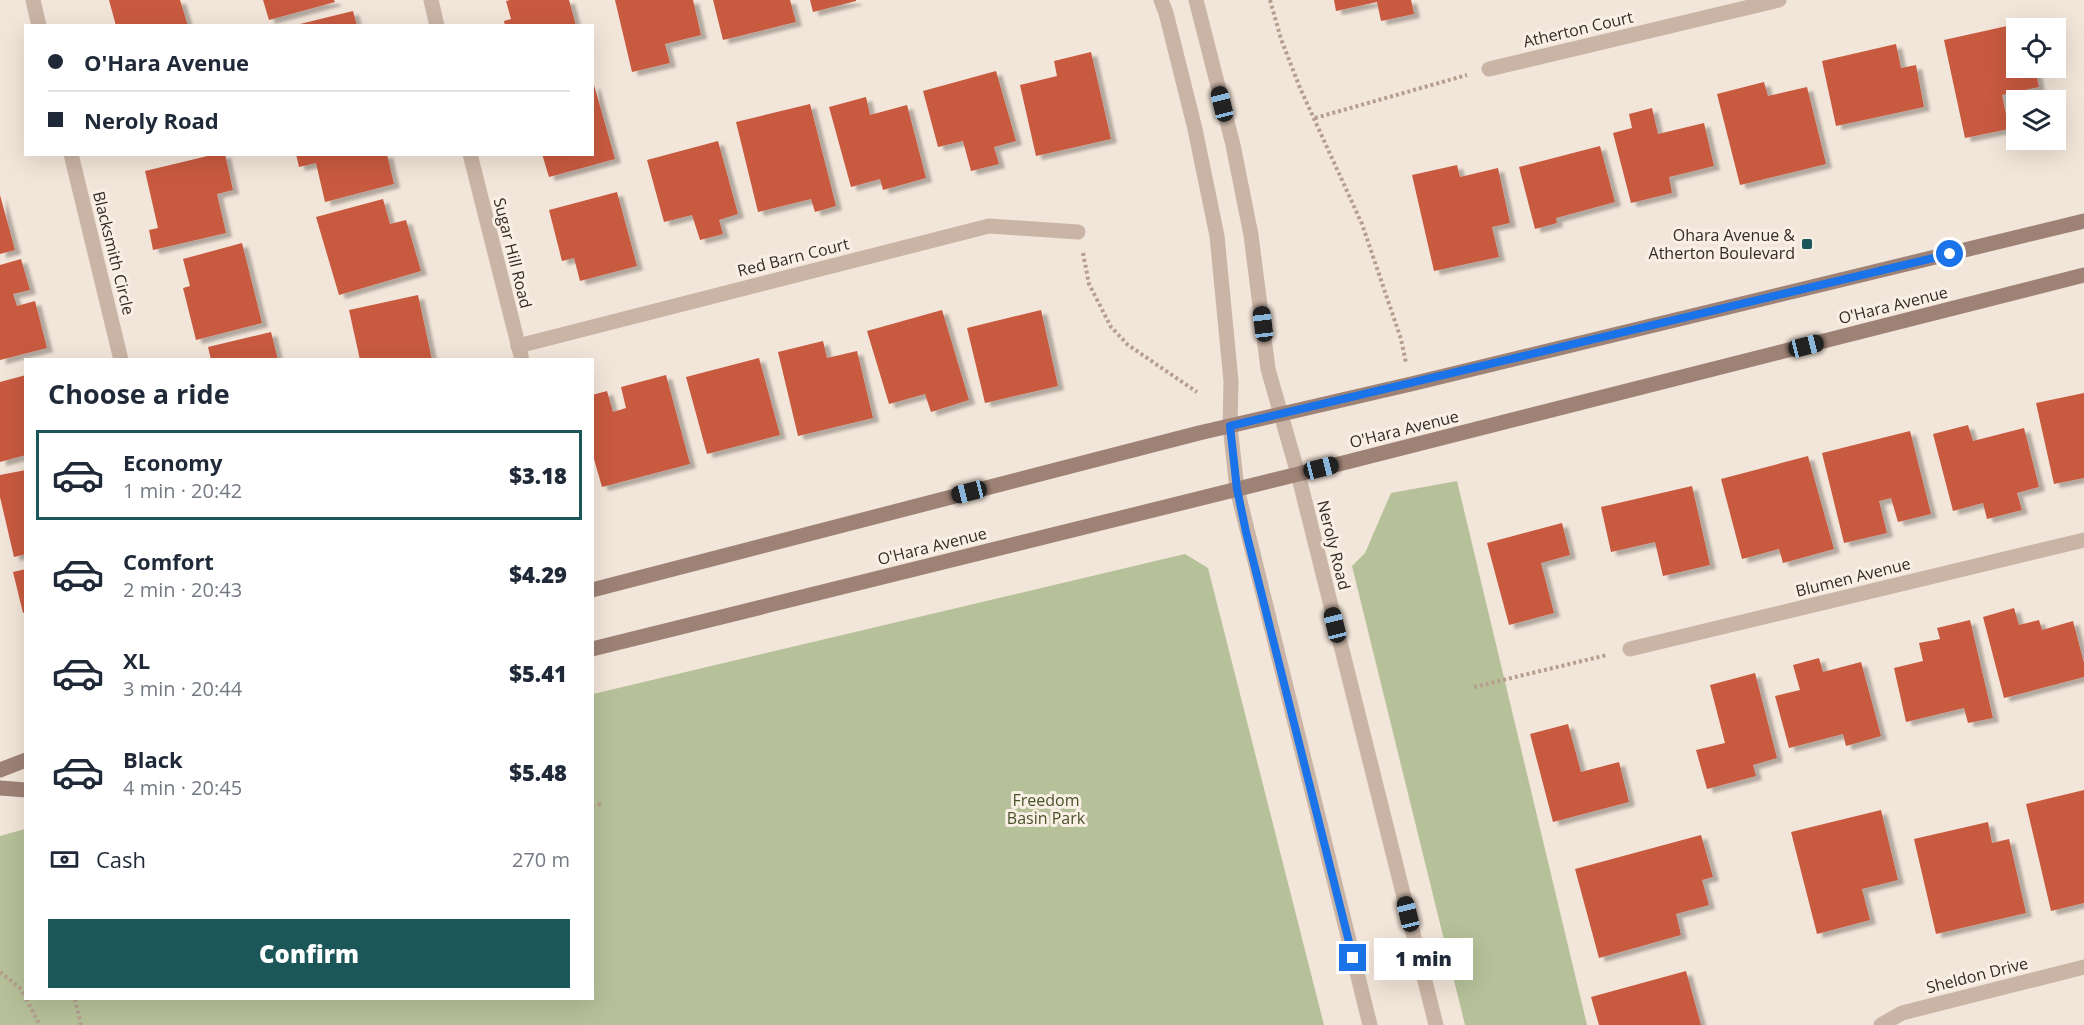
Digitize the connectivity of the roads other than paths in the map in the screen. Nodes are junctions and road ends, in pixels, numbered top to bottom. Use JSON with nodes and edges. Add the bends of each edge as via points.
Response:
{"nodes":[{"id":1,"x":33,"y":0,"type":"edge"},
{"id":2,"x":431,"y":0,"type":"edge"},
{"id":3,"x":1161,"y":0,"type":"edge"},
{"id":4,"x":1196,"y":0,"type":"edge"},
{"id":5,"x":1779,"y":0,"type":"edge"},
{"id":6,"x":39,"y":24,"type":"edge"},
{"id":7,"x":437,"y":24,"type":"edge"},
{"id":8,"x":1489,"y":69,"type":"road end"},
{"id":9,"x":71,"y":156,"type":"edge"},
{"id":10,"x":471,"y":156,"type":"edge"},
{"id":11,"x":2084,"y":221,"type":"edge"},
{"id":12,"x":1078,"y":232,"type":"road end"},
{"id":13,"x":2084,"y":276,"type":"edge"},
{"id":14,"x":520,"y":353,"type":"edge"},
{"id":15,"x":122,"y":358,"type":"edge"},
{"id":16,"x":1282,"y":413,"type":"junction"},
{"id":17,"x":1230,"y":426,"type":"junction"},
{"id":18,"x":1298,"y":474,"type":"junction"},
{"id":19,"x":1237,"y":489,"type":"junction"},
{"id":20,"x":2084,"y":540,"type":"edge"},
{"id":21,"x":594,"y":589,"type":"edge"},
{"id":22,"x":594,"y":649,"type":"edge"},
{"id":23,"x":1630,"y":649,"type":"road end"},
{"id":24,"x":24,"y":761,"type":"edge"},
{"id":25,"x":0,"y":770,"type":"edge"},
{"id":26,"x":0,"y":788,"type":"edge"},
{"id":27,"x":24,"y":790,"type":"edge"},
{"id":28,"x":2084,"y":968,"type":"edge"},
{"id":29,"x":1370,"y":1025,"type":"edge"},
{"id":30,"x":1436,"y":1025,"type":"edge"},
{"id":31,"x":1881,"y":1025,"type":"edge"}],
"edges":[{"from":1,"to":6,"type":"street"},
{"from":2,"to":7,"type":"street"},
{"from":3,"to":17,"type":"street","via":[[1195,129],[1217,236],[1231,381]]},
{"from":4,"to":16,"type":"street","name":"Neroly Road","via":[[1242,190],[1268,369]]},
{"from":5,"to":8,"type":"street","name":"Atherton Court"},
{"from":9,"to":15,"type":"street","name":"Blacksmith Circle"},
{"from":10,"to":14,"type":"street","name":"Sugar Hill Road"},
{"from":11,"to":16,"type":"main road"},
{"from":12,"to":14,"type":"street","name":"Red Barn Court","via":[[989,226]]},
{"from":13,"to":18,"type":"main road","name":"O'Hara Avenue"},
{"from":16,"to":17,"type":"main road"},
{"from":16,"to":18,"type":"street","name":"Neroly Road"},
{"from":17,"to":19,"type":"street"},
{"from":17,"to":21,"type":"main road"},
{"from":18,"to":19,"type":"main road","name":"O'Hara Avenue"},
{"from":18,"to":30,"type":"street","name":"Neroly Road"},
{"from":19,"to":22,"type":"main road","name":"O'Hara Avenue"},
{"from":19,"to":29,"type":"street"},
{"from":20,"to":23,"type":"street","name":"Blumen Avenue"},
{"from":24,"to":25,"type":"main road"},
{"from":26,"to":27,"type":"main road"},
{"from":28,"to":31,"type":"street","name":"Sheldon Drive","via":[[1902,1012]]}]}
